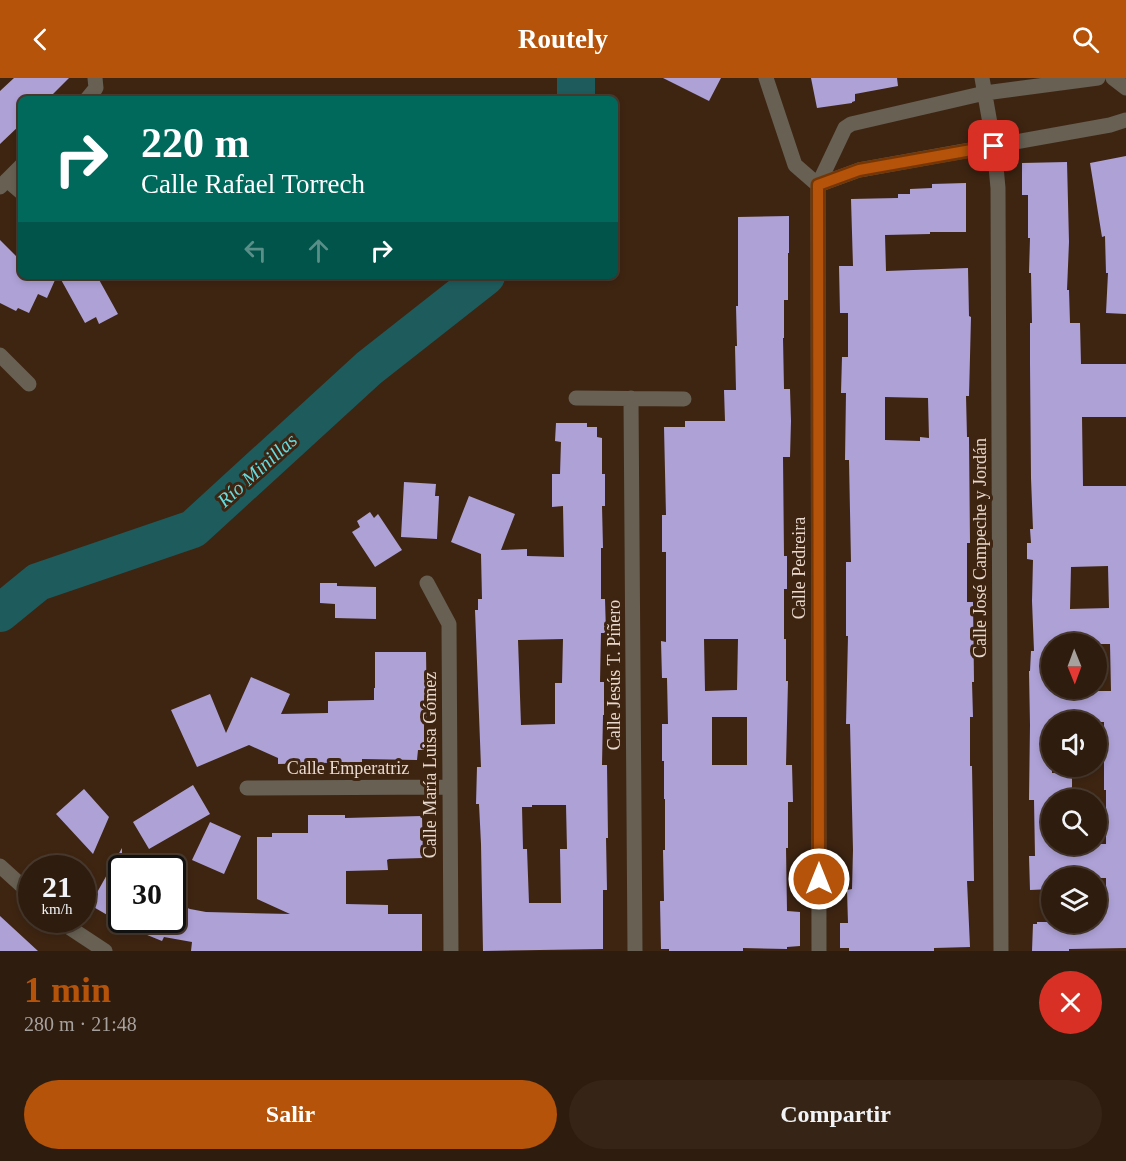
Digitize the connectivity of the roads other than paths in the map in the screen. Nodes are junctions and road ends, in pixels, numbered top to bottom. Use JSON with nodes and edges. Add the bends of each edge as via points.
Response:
{"nodes":[{"id":1,"x":95,"y":78,"type":"edge"},
{"id":2,"x":766,"y":78,"type":"edge"},
{"id":3,"x":1098,"y":78,"type":"edge"},
{"id":4,"x":1113,"y":78,"type":"edge"},
{"id":5,"x":984,"y":86,"type":"edge"},
{"id":6,"x":1126,"y":88,"type":"edge"},
{"id":7,"x":89,"y":96,"type":"edge"},
{"id":8,"x":1126,"y":120,"type":"edge"},
{"id":9,"x":994,"y":146,"type":"junction"},
{"id":10,"x":18,"y":169,"type":"edge"},
{"id":11,"x":4,"y":183,"type":"edge"},
{"id":12,"x":818,"y":185,"type":"junction"},
{"id":13,"x":18,"y":190,"type":"edge"},
{"id":14,"x":0,"y":355,"type":"edge"},
{"id":15,"x":29,"y":384,"type":"dead end"},
{"id":16,"x":576,"y":398,"type":"dead end"},
{"id":17,"x":631,"y":399,"type":"junction"},
{"id":18,"x":684,"y":399,"type":"dead end"},
{"id":19,"x":427,"y":583,"type":"dead end"},
{"id":20,"x":450,"y":787,"type":"junction"},
{"id":21,"x":247,"y":788,"type":"dead end"},
{"id":22,"x":0,"y":866,"type":"edge"},
{"id":23,"x":18,"y":882,"type":"edge"},
{"id":24,"x":78,"y":933,"type":"edge"},
{"id":25,"x":105,"y":951,"type":"edge"},
{"id":26,"x":451,"y":951,"type":"edge"},
{"id":27,"x":635,"y":951,"type":"edge"},
{"id":28,"x":819,"y":951,"type":"edge"},
{"id":29,"x":1001,"y":951,"type":"edge"}],
"edges":[{"from":1,"to":7,"type":"street","via":[[96,87]]},
{"from":2,"to":12,"type":"street","via":[[795,165]]},
{"from":3,"to":5,"type":"street"},
{"from":4,"to":6,"type":"street"},
{"from":5,"to":9,"type":"street","name":"Calle José Campeche y Jordán"},
{"from":5,"to":12,"type":"street","via":[[851,124],[845,128]]},
{"from":8,"to":9,"type":"street"},
{"from":9,"to":12,"type":"street","via":[[859,170]]},
{"from":9,"to":29,"type":"street","name":"Calle José Campeche y Jordán","via":[[998,200]]},
{"from":10,"to":11,"type":"street"},
{"from":11,"to":13,"type":"street"},
{"from":12,"to":28,"type":"street","name":"Calle Pedreira"},
{"from":14,"to":15,"type":"street"},
{"from":16,"to":17,"type":"street"},
{"from":17,"to":18,"type":"street"},
{"from":17,"to":27,"type":"street","name":"Calle Jesús T. Piñero"},
{"from":19,"to":20,"type":"street","name":"Calle María Luisa Gómez","via":[[449,624]]},
{"from":20,"to":21,"type":"street","name":"Calle Emperatriz"},
{"from":20,"to":26,"type":"street","name":"Calle María Luisa Gómez"},
{"from":22,"to":23,"type":"street"},
{"from":24,"to":25,"type":"street"}]}
